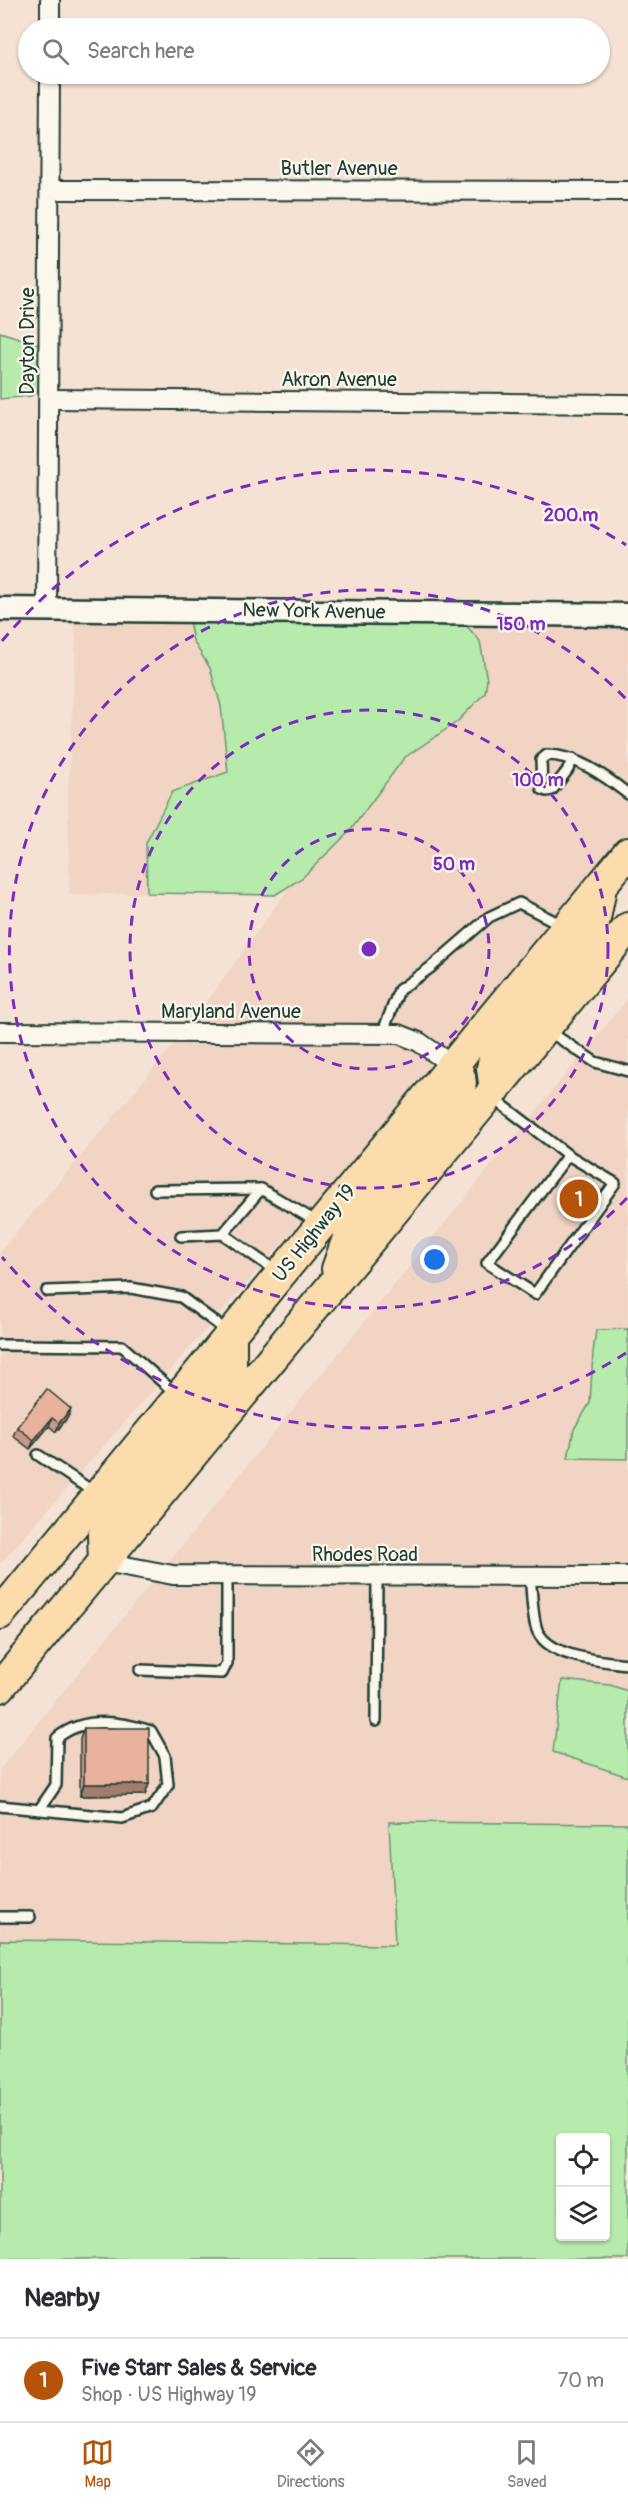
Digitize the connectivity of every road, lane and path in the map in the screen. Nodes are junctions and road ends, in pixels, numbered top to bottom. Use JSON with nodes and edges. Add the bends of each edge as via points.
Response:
{"nodes":[{"id":1,"x":50,"y":0,"type":"edge"},
{"id":2,"x":50,"y":18,"type":"edge"},
{"id":3,"x":50,"y":84,"type":"edge"},
{"id":4,"x":51,"y":190,"type":"junction"},
{"id":5,"x":628,"y":191,"type":"edge"},
{"id":6,"x":50,"y":399,"type":"junction"},
{"id":7,"x":628,"y":404,"type":"edge"},
{"id":8,"x":47,"y":608,"type":"junction"},
{"id":9,"x":0,"y":609,"type":"edge"},
{"id":10,"x":628,"y":615,"type":"edge"},
{"id":11,"x":573,"y":759,"type":"dead end"},
{"id":12,"x":628,"y":794,"type":"edge"},
{"id":13,"x":628,"y":853,"type":"edge"},
{"id":14,"x":602,"y":885,"type":"junction"},
{"id":15,"x":567,"y":927,"type":"junction"},
{"id":16,"x":628,"y":928,"type":"edge"},
{"id":17,"x":545,"y":1029,"type":"junction"},
{"id":18,"x":0,"y":1032,"type":"edge"},
{"id":19,"x":382,"y":1034,"type":"junction"},
{"id":20,"x":452,"y":1065,"type":"junction"},
{"id":21,"x":627,"y":1069,"type":"edge"},
{"id":22,"x":493,"y":1093,"type":"junction"},
{"id":23,"x":568,"y":1155,"type":"junction"},
{"id":24,"x":261,"y":1189,"type":"junction"},
{"id":25,"x":155,"y":1190,"type":"dead end"},
{"id":26,"x":321,"y":1225,"type":"junction"},
{"id":27,"x":223,"y":1234,"type":"junction"},
{"id":28,"x":181,"y":1236,"type":"dead end"},
{"id":29,"x":281,"y":1274,"type":"junction"},
{"id":30,"x":47,"y":1291,"type":"dead end"},
{"id":31,"x":328,"y":1291,"type":"junction"},
{"id":32,"x":231,"y":1334,"type":"junction"},
{"id":33,"x":0,"y":1345,"type":"edge"},
{"id":34,"x":180,"y":1397,"type":"junction"},
{"id":35,"x":38,"y":1455,"type":"dead end"},
{"id":36,"x":99,"y":1494,"type":"junction"},
{"id":37,"x":104,"y":1562,"type":"junction"},
{"id":38,"x":227,"y":1576,"type":"junction"},
{"id":39,"x":530,"y":1576,"type":"junction"},
{"id":40,"x":628,"y":1576,"type":"edge"},
{"id":41,"x":376,"y":1577,"type":"junction"},
{"id":42,"x":30,"y":1578,"type":"junction"},
{"id":43,"x":0,"y":1614,"type":"edge"},
{"id":44,"x":628,"y":1664,"type":"edge"},
{"id":45,"x":140,"y":1670,"type":"dead end"},
{"id":46,"x":0,"y":1687,"type":"edge"},
{"id":47,"x":376,"y":1721,"type":"dead end"},
{"id":48,"x":0,"y":1806,"type":"edge"},
{"id":49,"x":39,"y":1810,"type":"junction"},
{"id":50,"x":0,"y":1917,"type":"edge"},
{"id":51,"x":30,"y":1917,"type":"dead end"}],
"edges":[{"from":1,"to":2,"type":"street"},
{"from":3,"to":4,"type":"street","name":"Dayton Drive"},
{"from":4,"to":5,"type":"street","name":"Butler Avenue"},
{"from":4,"to":6,"type":"street","name":"Dayton Drive"},
{"from":6,"to":7,"type":"street","name":"Akron Avenue"},
{"from":6,"to":8,"type":"street","name":"Dayton Drive"},
{"from":8,"to":9,"type":"street","name":"New York Avenue"},
{"from":8,"to":10,"type":"street","name":"New York Avenue"},
{"from":11,"to":12,"type":"lane"},
{"from":13,"to":14,"type":"highway","name":"US Highway 19"},
{"from":14,"to":15,"type":"highway","name":"US Highway 19"},
{"from":14,"to":22,"type":"highway","via":[[593,929],[496,1049]]},
{"from":15,"to":19,"type":"lane","via":[[519,903],[489,917],[399,990]]},
{"from":15,"to":20,"type":"highway","name":"US Highway 19"},
{"from":16,"to":17,"type":"highway"},
{"from":17,"to":21,"type":"lane","via":[[595,1062]]},
{"from":17,"to":22,"type":"highway"},
{"from":18,"to":19,"type":"street","name":"Maryland Avenue"},
{"from":19,"to":20,"type":"street","name":"Maryland Avenue","via":[[399,1034],[419,1042]]},
{"from":20,"to":26,"type":"highway","name":"US Highway 19"},
{"from":20,"to":31,"type":"highway","via":[[460,1072],[460,1091],[353,1224]]},
{"from":22,"to":23,"type":"lane"},
{"from":22,"to":31,"type":"highway"},
{"from":23,"to":23,"type":"lane","via":[[487,1263],[535,1294],[615,1183]]},
{"from":24,"to":25,"type":"lane"},
{"from":24,"to":26,"type":"lane"},
{"from":24,"to":27,"type":"lane"},
{"from":26,"to":29,"type":"highway","name":"US Highway 19"},
{"from":27,"to":28,"type":"lane"},
{"from":27,"to":29,"type":"lane"},
{"from":29,"to":32,"type":"highway","name":"US Highway 19"},
{"from":30,"to":32,"type":"lane","via":[[131,1288],[181,1298]]},
{"from":31,"to":37,"type":"highway"},
{"from":32,"to":34,"type":"highway","name":"US Highway 19"},
{"from":32,"to":37,"type":"highway","via":[[231,1372],[113,1514],[103,1536]]},
{"from":33,"to":34,"type":"lane","via":[[122,1346]]},
{"from":34,"to":36,"type":"highway","name":"US Highway 19"},
{"from":35,"to":36,"type":"lane"},
{"from":36,"to":42,"type":"highway","name":"US Highway 19"},
{"from":37,"to":38,"type":"street","name":"Rhodes Road","via":[[173,1575]]},
{"from":37,"to":42,"type":"highway"},
{"from":37,"to":46,"type":"highway"},
{"from":38,"to":41,"type":"street","name":"Rhodes Road"},
{"from":38,"to":45,"type":"lane","via":[[227,1663],[222,1673]]},
{"from":39,"to":40,"type":"street","name":"Rhodes Road"},
{"from":39,"to":41,"type":"street","name":"Rhodes Road"},
{"from":39,"to":44,"type":"lane","via":[[537,1631],[549,1647]]},
{"from":41,"to":47,"type":"lane"},
{"from":42,"to":43,"type":"highway","name":"US Highway 19"},
{"from":48,"to":49,"type":"lane"},
{"from":49,"to":49,"type":"lane","via":[[122,1818],[152,1808],[168,1785],[165,1756],[151,1731],[128,1724],[96,1722],[69,1728],[57,1738],[56,1785]]},
{"from":50,"to":51,"type":"lane"}]}
